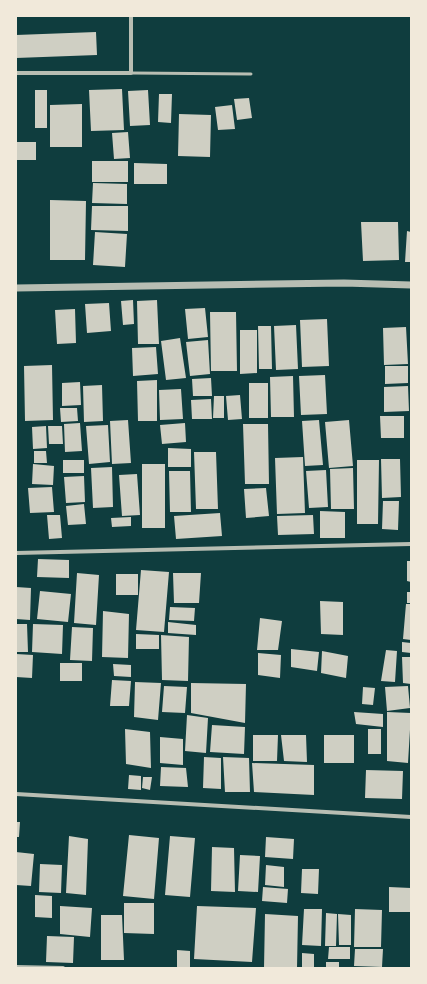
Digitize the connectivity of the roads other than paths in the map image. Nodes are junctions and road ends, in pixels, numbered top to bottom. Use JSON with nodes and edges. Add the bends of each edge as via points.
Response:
{"nodes":[{"id":1,"x":131,"y":16,"type":"edge"},
{"id":2,"x":16,"y":73,"type":"edge"},
{"id":3,"x":131,"y":73,"type":"junction"},
{"id":4,"x":251,"y":74,"type":"dead end"},
{"id":5,"x":411,"y":285,"type":"edge"},
{"id":6,"x":16,"y":288,"type":"edge"},
{"id":7,"x":411,"y":544,"type":"edge"},
{"id":8,"x":16,"y":553,"type":"edge"},
{"id":9,"x":16,"y":794,"type":"edge"},
{"id":10,"x":411,"y":816,"type":"edge"},
{"id":11,"x":16,"y":967,"type":"edge"},
{"id":12,"x":63,"y":968,"type":"edge"}],
"edges":[{"from":1,"to":3,"type":"street"},
{"from":2,"to":3,"type":"street"},
{"from":3,"to":4,"type":"lane"},
{"from":5,"to":6,"type":"street","via":[[344,283]]},
{"from":7,"to":8,"type":"street"},
{"from":9,"to":10,"type":"street"},
{"from":11,"to":12,"type":"street"}]}
